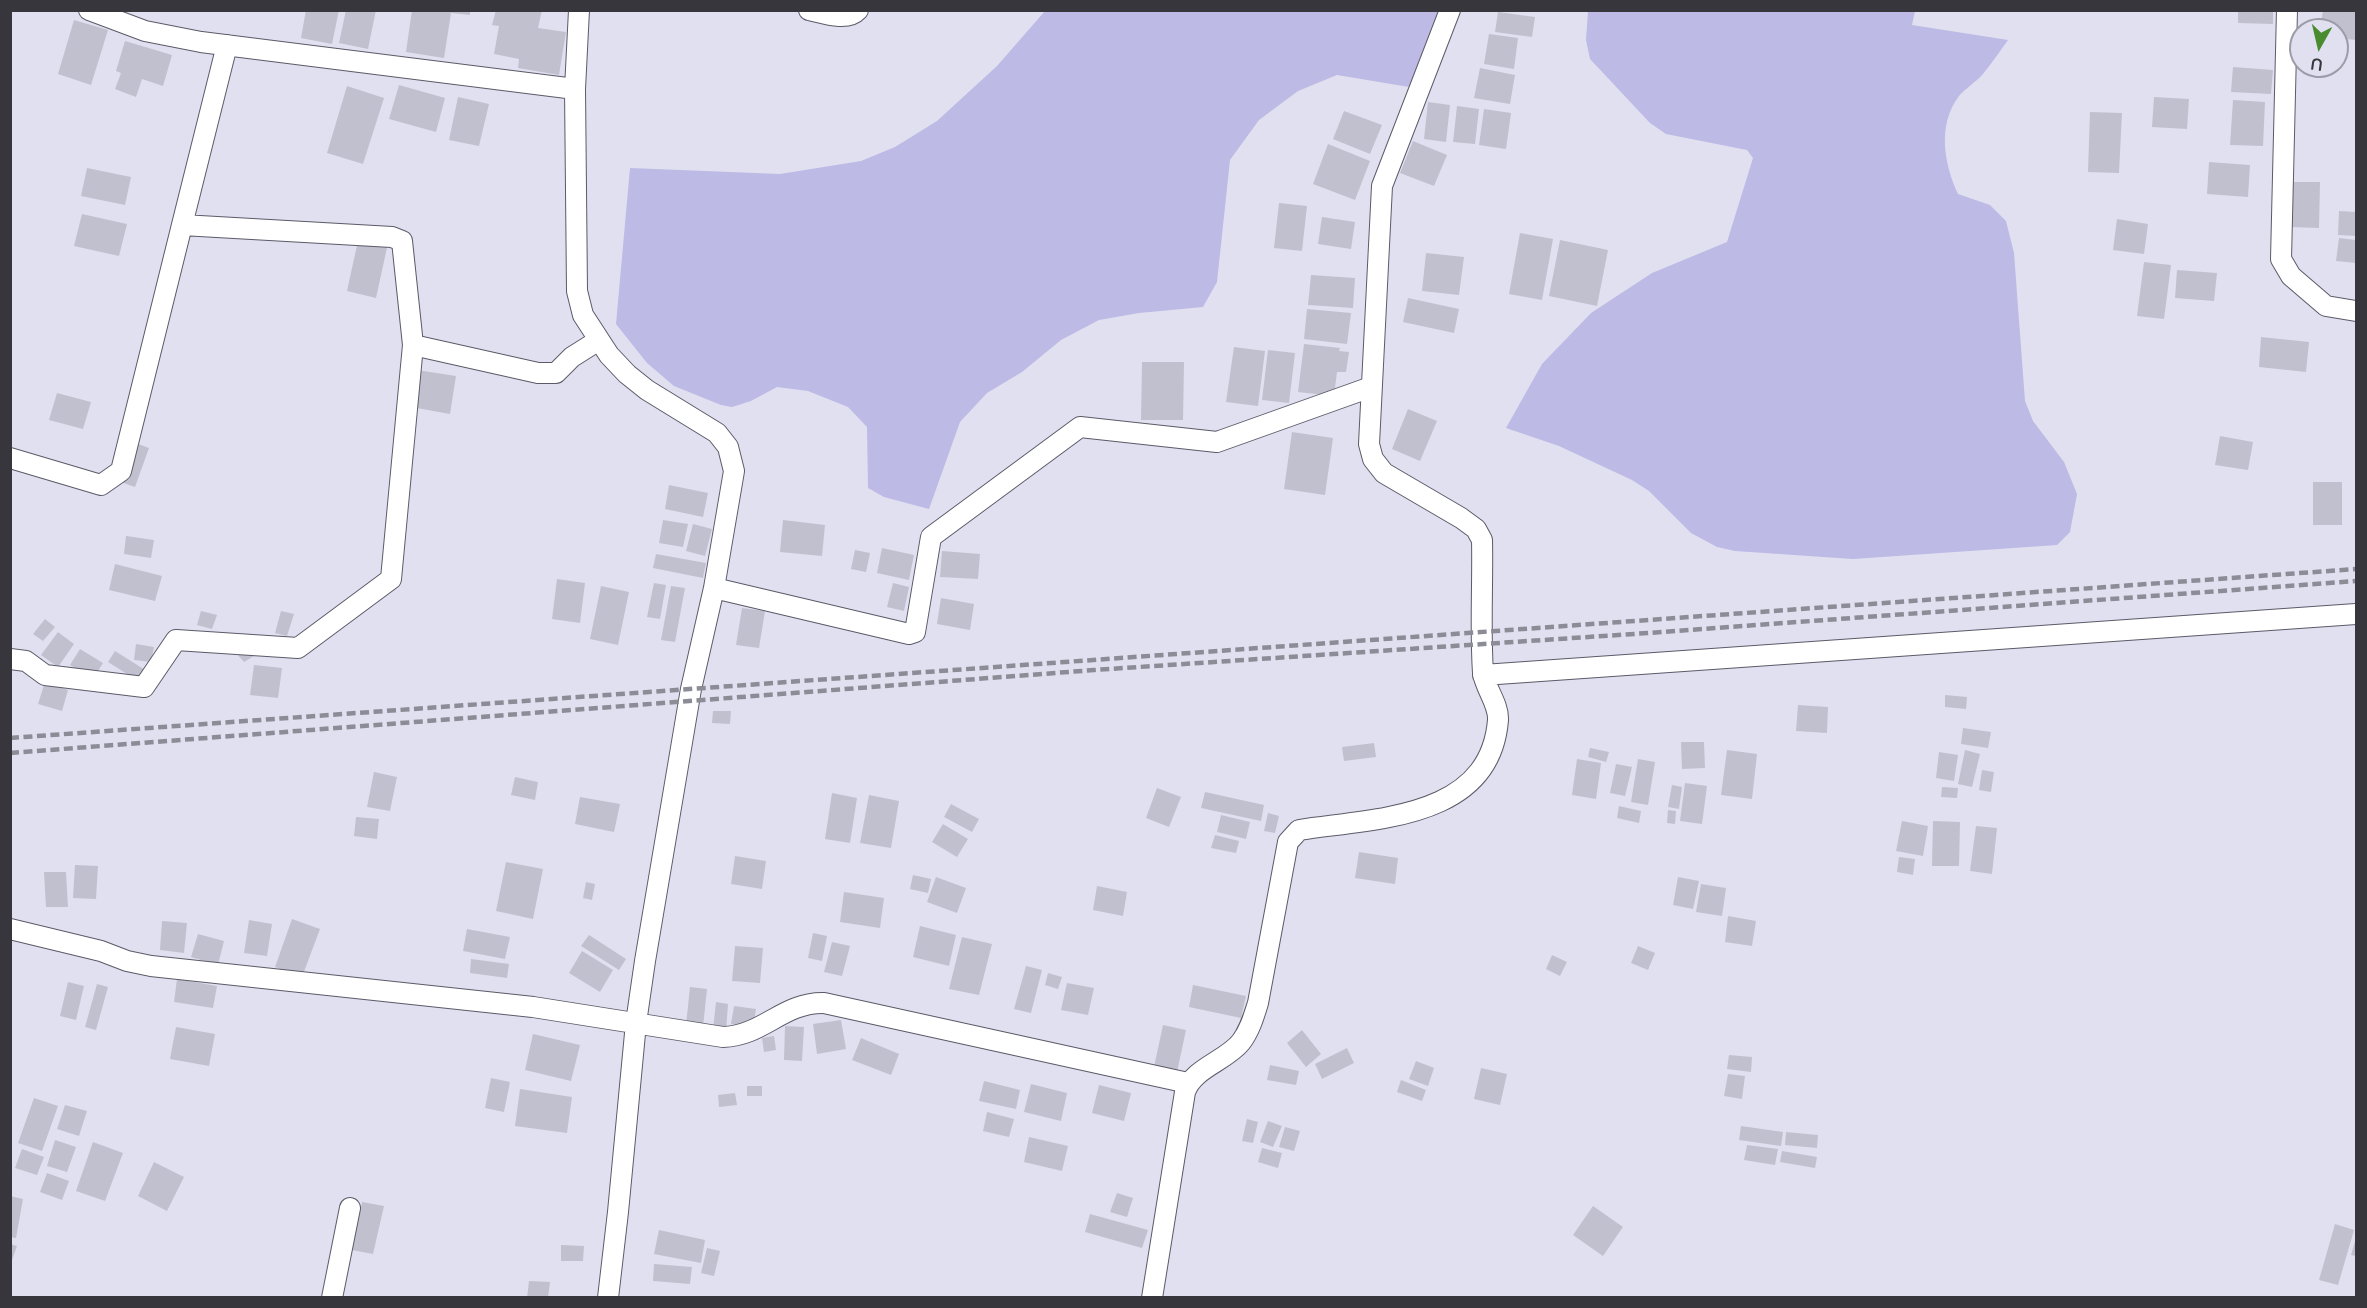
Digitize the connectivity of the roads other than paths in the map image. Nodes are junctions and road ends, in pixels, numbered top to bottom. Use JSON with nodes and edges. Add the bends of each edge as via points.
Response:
{"nodes":[{"id":1,"x":89,"y":10,"type":"edge"},
{"id":2,"x":579,"y":10,"type":"edge"},
{"id":3,"x":809,"y":10,"type":"edge"},
{"id":4,"x":858,"y":10,"type":"edge"},
{"id":5,"x":1450,"y":10,"type":"edge"},
{"id":6,"x":2287,"y":10,"type":"edge"},
{"id":7,"x":227,"y":45,"type":"junction"},
{"id":8,"x":575,"y":89,"type":"junction"},
{"id":9,"x":182,"y":225,"type":"junction"},
{"id":10,"x":2356,"y":311,"type":"edge"},
{"id":11,"x":599,"y":340,"type":"junction"},
{"id":12,"x":413,"y":345,"type":"junction"},
{"id":13,"x":1371,"y":387,"type":"junction"},
{"id":14,"x":10,"y":458,"type":"edge"},
{"id":15,"x":714,"y":588,"type":"junction"},
{"id":16,"x":2356,"y":614,"type":"edge"},
{"id":17,"x":10,"y":659,"type":"edge"},
{"id":18,"x":1483,"y":675,"type":"junction"},
{"id":19,"x":10,"y":928,"type":"edge"},
{"id":20,"x":636,"y":1023,"type":"junction"},
{"id":21,"x":1188,"y":1083,"type":"junction"},
{"id":22,"x":350,"y":1208,"type":"dead end"},
{"id":23,"x":332,"y":1298,"type":"edge"},
{"id":24,"x":608,"y":1298,"type":"edge"},
{"id":25,"x":1152,"y":1298,"type":"edge"}],
"edges":[{"from":1,"to":7,"type":"street","via":[[145,31]]},
{"from":2,"to":8,"type":"street"},
{"from":3,"to":4,"type":"street","via":[[844,16]]},
{"from":5,"to":13,"type":"street","via":[[1382,186]]},
{"from":6,"to":10,"type":"street","via":[[2282,259],[2291,276],[2326,306]]},
{"from":7,"to":8,"type":"street"},
{"from":7,"to":9,"type":"street"},
{"from":8,"to":11,"type":"street","via":[[577,291],[583,315]]},
{"from":9,"to":12,"type":"street","via":[[393,237],[402,242]]},
{"from":9,"to":14,"type":"street","via":[[121,471],[101,485]]},
{"from":11,"to":12,"type":"street","via":[[572,357],[556,374]]},
{"from":11,"to":15,"type":"street","via":[[627,374],[717,433],[728,447],[735,471]]},
{"from":12,"to":17,"type":"street","via":[[391,579],[298,648],[176,640],[144,687],[45,675],[26,662]]},
{"from":13,"to":15,"type":"street","via":[[1217,442],[1080,427],[931,537],[915,632],[909,634]]},
{"from":13,"to":18,"type":"street","via":[[1369,444],[1373,459],[1384,473],[1476,529],[1482,540]]},
{"from":15,"to":20,"type":"street","via":[[691,689]]},
{"from":16,"to":18,"type":"street"},
{"from":18,"to":21,"type":"street","via":[[1498,718],[1490,756],[1475,779],[1454,795],[1419,811],[1299,830],[1288,842],[1252,1023],[1241,1042]]},
{"from":19,"to":20,"type":"street","via":[[151,966],[533,1007]]},
{"from":20,"to":21,"type":"street","via":[[737,1036],[799,1006],[824,1003]]},
{"from":20,"to":24,"type":"street"},
{"from":21,"to":25,"type":"street"},
{"from":22,"to":23,"type":"street"}]}
